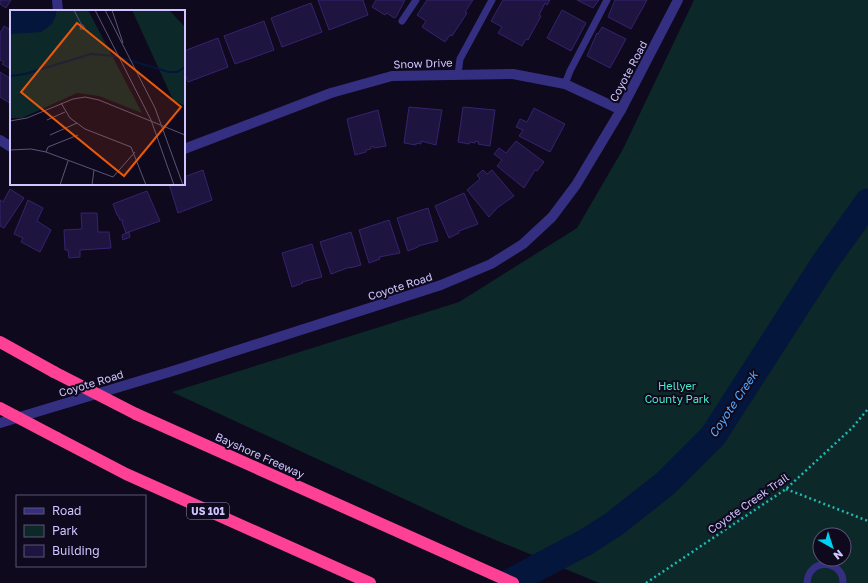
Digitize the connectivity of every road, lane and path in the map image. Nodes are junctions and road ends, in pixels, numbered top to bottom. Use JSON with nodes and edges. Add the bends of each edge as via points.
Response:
{"nodes":[{"id":1,"x":57,"y":0,"type":"edge"},
{"id":2,"x":416,"y":0,"type":"edge"},
{"id":3,"x":492,"y":0,"type":"edge"},
{"id":4,"x":607,"y":0,"type":"edge"},
{"id":5,"x":678,"y":0,"type":"edge"},
{"id":6,"x":58,"y":10,"type":"edge"},
{"id":7,"x":402,"y":21,"type":"dead end"},
{"id":8,"x":458,"y":74,"type":"junction"},
{"id":9,"x":565,"y":84,"type":"junction"},
{"id":10,"x":621,"y":110,"type":"junction"},
{"id":11,"x":0,"y":140,"type":"edge"},
{"id":12,"x":10,"y":146,"type":"edge"},
{"id":13,"x":185,"y":149,"type":"edge"},
{"id":14,"x":0,"y":342,"type":"edge"},
{"id":15,"x":0,"y":408,"type":"edge"},
{"id":16,"x":868,"y":409,"type":"edge"},
{"id":17,"x":0,"y":423,"type":"edge"},
{"id":18,"x":786,"y":489,"type":"junction"},
{"id":19,"x":868,"y":521,"type":"edge"},
{"id":20,"x":366,"y":581,"type":"edge"},
{"id":21,"x":513,"y":583,"type":"edge"},
{"id":22,"x":646,"y":583,"type":"edge"},
{"id":23,"x":807,"y":583,"type":"edge"},
{"id":24,"x":842,"y":583,"type":"edge"}],
"edges":[{"from":1,"to":6,"type":"street"},
{"from":2,"to":7,"type":"lane"},
{"from":3,"to":8,"type":"lane","via":[[460,60]]},
{"from":4,"to":9,"type":"lane"},
{"from":5,"to":10,"type":"street","name":"Coyote Road"},
{"from":8,"to":9,"type":"street","name":"Snow Drive","via":[[513,74]]},
{"from":8,"to":13,"type":"street","name":"Snow Drive","via":[[384,78],[331,93]]},
{"from":9,"to":10,"type":"street","name":"Snow Drive"},
{"from":10,"to":17,"type":"street","name":"Coyote Road","via":[[576,185],[552,217],[523,244],[491,264],[441,285]]},
{"from":11,"to":12,"type":"street"},
{"from":14,"to":21,"type":"highway","name":"Bayshore Freeway","bridge":true,"via":[[136,414]]},
{"from":15,"to":20,"type":"highway","number":"US 101","bridge":true,"via":[[126,474]]},
{"from":16,"to":18,"type":"path","name":"Coyote Creek Trail","via":[[852,428]]},
{"from":18,"to":19,"type":"path"},
{"from":18,"to":22,"type":"path","name":"Coyote Creek Trail"},
{"from":23,"to":24,"type":"lane","via":[[807,576],[813,568],[821,564],[831,565],[838,570],[843,579]]}]}
